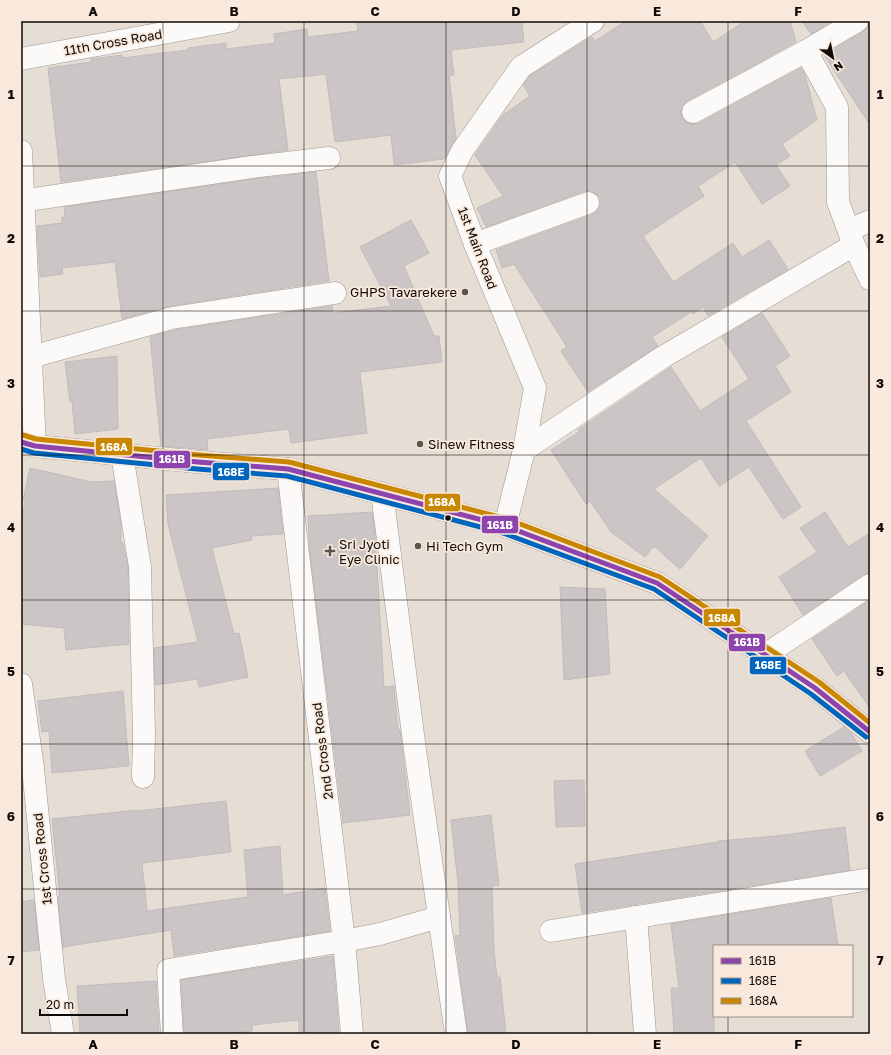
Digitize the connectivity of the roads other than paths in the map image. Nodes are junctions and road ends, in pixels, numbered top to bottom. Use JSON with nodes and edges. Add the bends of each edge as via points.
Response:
{"nodes":[{"id":1,"x":229,"y":21,"type":"edge"},
{"id":2,"x":593,"y":21,"type":"edge"},
{"id":3,"x":858,"y":21,"type":"edge"},
{"id":4,"x":806,"y":51,"type":"junction"},
{"id":5,"x":21,"y":59,"type":"edge"},
{"id":6,"x":692,"y":112,"type":"dead end"},
{"id":7,"x":21,"y":151,"type":"edge"},
{"id":8,"x":329,"y":158,"type":"dead end"},
{"id":9,"x":22,"y":201,"type":"edge"},
{"id":10,"x":588,"y":203,"type":"dead end"},
{"id":11,"x":870,"y":221,"type":"edge"},
{"id":12,"x":851,"y":238,"type":"junction"},
{"id":13,"x":475,"y":244,"type":"junction"},
{"id":14,"x":24,"y":262,"type":"edge"},
{"id":15,"x":870,"y":279,"type":"edge"},
{"id":16,"x":335,"y":293,"type":"dead end"},
{"id":17,"x":31,"y":357,"type":"junction"},
{"id":18,"x":524,"y":450,"type":"junction"},
{"id":19,"x":122,"y":454,"type":"junction"},
{"id":20,"x":288,"y":469,"type":"junction"},
{"id":21,"x":382,"y":493,"type":"junction"},
{"id":22,"x":505,"y":526,"type":"junction"},
{"id":23,"x":870,"y":585,"type":"edge"},
{"id":24,"x":765,"y":655,"type":"junction"},
{"id":25,"x":21,"y":684,"type":"edge"},
{"id":26,"x":870,"y":732,"type":"edge"},
{"id":27,"x":143,"y":777,"type":"dead end"},
{"id":28,"x":870,"y":879,"type":"edge"},
{"id":29,"x":439,"y":917,"type":"junction"},
{"id":30,"x":636,"y":917,"type":"junction"},
{"id":31,"x":551,"y":931,"type":"dead end"},
{"id":32,"x":344,"y":941,"type":"junction"},
{"id":33,"x":63,"y":1034,"type":"edge"},
{"id":34,"x":172,"y":1034,"type":"edge"},
{"id":35,"x":352,"y":1034,"type":"edge"},
{"id":36,"x":456,"y":1034,"type":"edge"},
{"id":37,"x":645,"y":1034,"type":"edge"}],
"edges":[{"from":1,"to":5,"type":"street","name":"11th Cross Road"},
{"from":2,"to":13,"type":"street","name":"1st Main Road","via":[[521,67],[462,151],[450,176]]},
{"from":3,"to":4,"type":"street"},
{"from":4,"to":6,"type":"street"},
{"from":4,"to":12,"type":"street","via":[[837,107],[838,202]]},
{"from":7,"to":9,"type":"street"},
{"from":8,"to":9,"type":"street"},
{"from":9,"to":14,"type":"street"},
{"from":10,"to":13,"type":"street"},
{"from":11,"to":12,"type":"street"},
{"from":12,"to":15,"type":"street"},
{"from":12,"to":18,"type":"street","via":[[663,357]]},
{"from":13,"to":18,"type":"street","name":"1st Main Road","via":[[535,388]]},
{"from":14,"to":17,"type":"street"},
{"from":16,"to":17,"type":"street","via":[[172,318]]},
{"from":17,"to":19,"type":"street","via":[[35,446]]},
{"from":18,"to":22,"type":"street","name":"1st Main Road"},
{"from":19,"to":20,"type":"street"},
{"from":19,"to":27,"type":"street","via":[[140,567]]},
{"from":20,"to":21,"type":"street"},
{"from":20,"to":32,"type":"street","name":"2nd Cross Road"},
{"from":21,"to":22,"type":"street"},
{"from":21,"to":29,"type":"street"},
{"from":22,"to":24,"type":"street","via":[[657,583]]},
{"from":23,"to":24,"type":"street"},
{"from":24,"to":26,"type":"street","via":[[815,688]]},
{"from":25,"to":33,"type":"street","name":"1st Cross Road","via":[[33,768],[54,979]]},
{"from":28,"to":30,"type":"street"},
{"from":29,"to":32,"type":"street","via":[[380,934]]},
{"from":29,"to":36,"type":"street"},
{"from":30,"to":31,"type":"street"},
{"from":30,"to":37,"type":"street"},
{"from":32,"to":34,"type":"street","via":[[168,970]]},
{"from":32,"to":35,"type":"street","name":"2nd Cross Road"}]}
